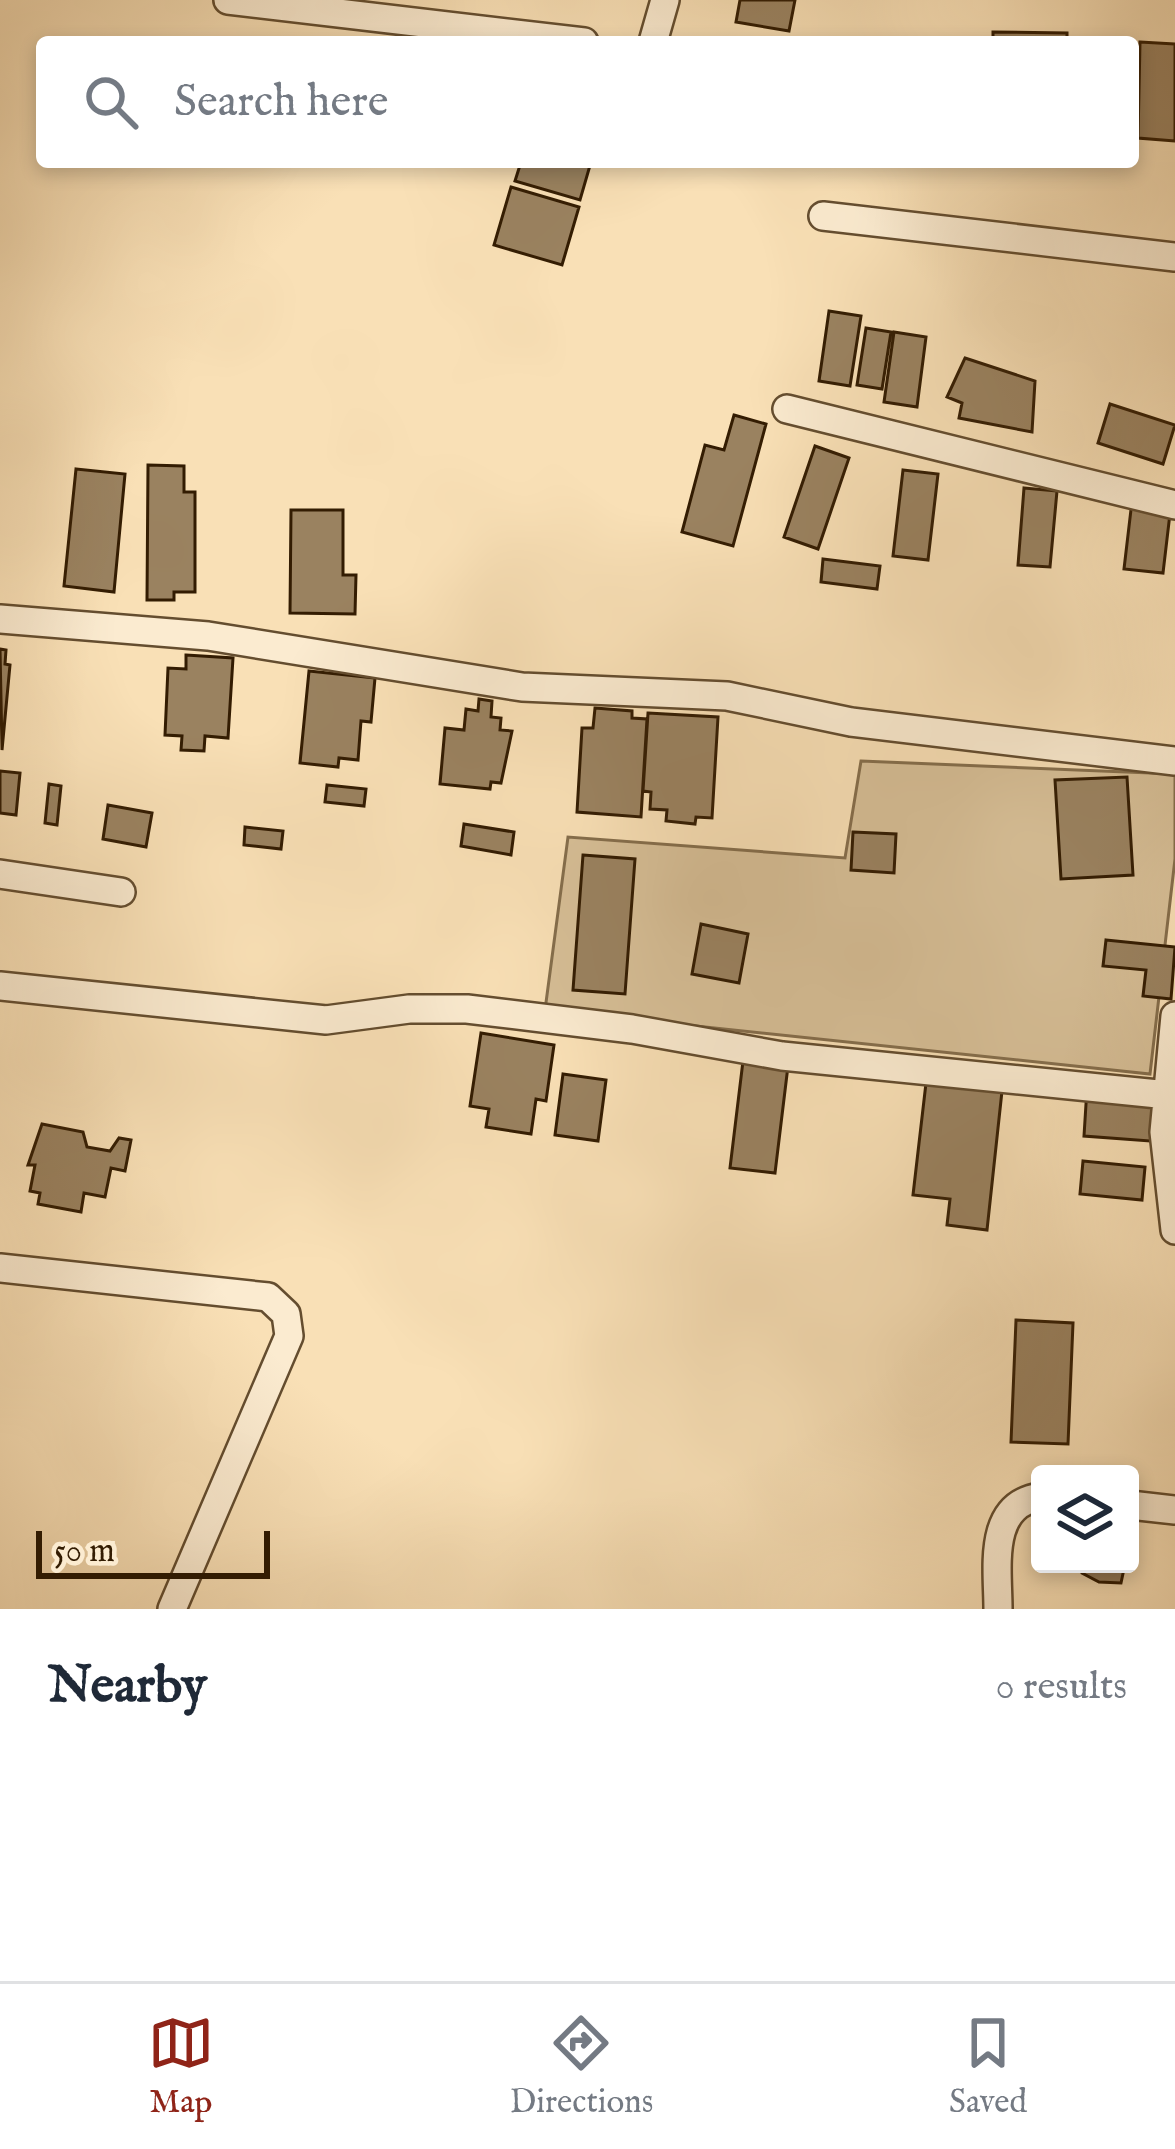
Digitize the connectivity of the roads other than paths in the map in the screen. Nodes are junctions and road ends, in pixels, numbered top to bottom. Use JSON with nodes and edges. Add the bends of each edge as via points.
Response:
{"nodes":[{"id":1,"x":228,"y":0,"type":"edge"},
{"id":2,"x":665,"y":0,"type":"edge"},
{"id":3,"x":533,"y":36,"type":"edge"},
{"id":4,"x":655,"y":36,"type":"edge"},
{"id":5,"x":823,"y":216,"type":"dead end"},
{"id":6,"x":1175,"y":256,"type":"edge"},
{"id":7,"x":787,"y":409,"type":"dead end"},
{"id":8,"x":1175,"y":505,"type":"edge"},
{"id":9,"x":0,"y":619,"type":"edge"},
{"id":10,"x":1175,"y":761,"type":"edge"},
{"id":11,"x":0,"y":874,"type":"edge"},
{"id":12,"x":121,"y":892,"type":"dead end"},
{"id":13,"x":0,"y":986,"type":"edge"},
{"id":14,"x":1175,"y":1016,"type":"edge"},
{"id":15,"x":1168,"y":1095,"type":"junction"},
{"id":16,"x":1175,"y":1230,"type":"edge"},
{"id":17,"x":0,"y":1268,"type":"edge"},
{"id":18,"x":1031,"y":1500,"type":"edge"},
{"id":19,"x":1139,"y":1506,"type":"edge"},
{"id":20,"x":1175,"y":1510,"type":"edge"},
{"id":21,"x":172,"y":1609,"type":"edge"},
{"id":22,"x":998,"y":1609,"type":"edge"}],
"edges":[{"from":1,"to":3,"type":"street"},
{"from":2,"to":4,"type":"street"},
{"from":5,"to":6,"type":"street"},
{"from":7,"to":8,"type":"street"},
{"from":9,"to":10,"type":"street","via":[[208,636],[522,687],[727,696],[851,722]]},
{"from":11,"to":12,"type":"street"},
{"from":13,"to":15,"type":"street","via":[[326,1020],[467,1009],[782,1056]]},
{"from":14,"to":15,"type":"street"},
{"from":15,"to":16,"type":"street"},
{"from":17,"to":21,"type":"street","via":[[268,1297],[286,1314],[289,1336]]},
{"from":18,"to":22,"type":"street","via":[[1002,1524]]},
{"from":19,"to":20,"type":"street"}]}
